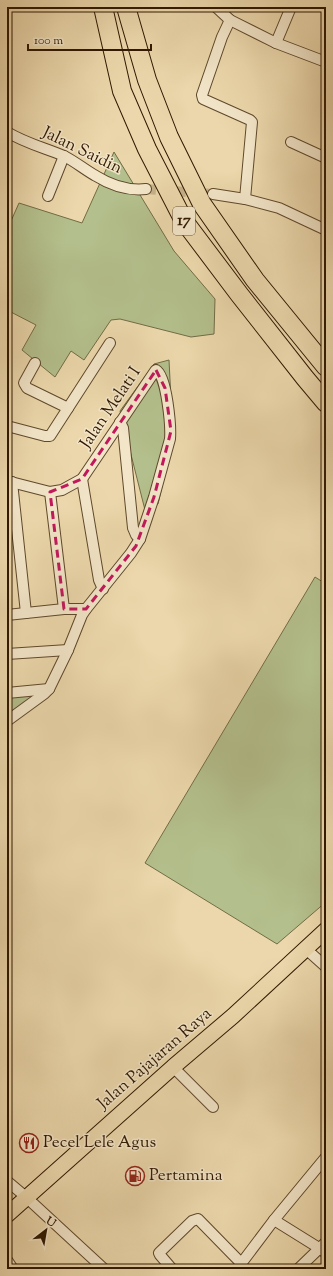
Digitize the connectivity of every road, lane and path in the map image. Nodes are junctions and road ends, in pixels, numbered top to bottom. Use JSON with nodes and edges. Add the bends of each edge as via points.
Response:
{"nodes":[{"id":1,"x":103,"y":7,"type":"edge"},
{"id":2,"x":126,"y":7,"type":"edge"},
{"id":3,"x":216,"y":7,"type":"edge"},
{"id":4,"x":291,"y":7,"type":"edge"},
{"id":5,"x":230,"y":20,"type":"junction"},
{"id":6,"x":276,"y":43,"type":"junction"},
{"id":7,"x":326,"y":62,"type":"edge"},
{"id":8,"x":7,"y":132,"type":"edge"},
{"id":9,"x":291,"y":142,"type":"dead end"},
{"id":10,"x":64,"y":156,"type":"junction"},
{"id":11,"x":326,"y":158,"type":"edge"},
{"id":12,"x":146,"y":190,"type":"tunnel mouth"},
{"id":13,"x":213,"y":194,"type":"tunnel mouth"},
{"id":14,"x":48,"y":196,"type":"dead end"},
{"id":15,"x":245,"y":199,"type":"junction"},
{"id":16,"x":326,"y":230,"type":"edge"},
{"id":17,"x":110,"y":343,"type":"dead end"},
{"id":18,"x":35,"y":363,"type":"dead end"},
{"id":19,"x":326,"y":367,"type":"edge"},
{"id":20,"x":326,"y":403,"type":"edge"},
{"id":21,"x":68,"y":408,"type":"junction"},
{"id":22,"x":120,"y":422,"type":"junction"},
{"id":23,"x":7,"y":426,"type":"edge"},
{"id":24,"x":82,"y":479,"type":"junction"},
{"id":25,"x":10,"y":482,"type":"edge"},
{"id":26,"x":50,"y":492,"type":"junction"},
{"id":27,"x":140,"y":539,"type":"junction"},
{"id":28,"x":103,"y":588,"type":"junction"},
{"id":29,"x":64,"y":609,"type":"junction"},
{"id":30,"x":86,"y":609,"type":"junction"},
{"id":31,"x":26,"y":613,"type":"junction"},
{"id":32,"x":7,"y":615,"type":"edge"},
{"id":33,"x":68,"y":650,"type":"junction"},
{"id":34,"x":7,"y":654,"type":"edge"},
{"id":35,"x":48,"y":689,"type":"junction"},
{"id":36,"x":7,"y":693,"type":"edge"},
{"id":37,"x":7,"y":721,"type":"edge"},
{"id":38,"x":326,"y":930,"type":"edge"},
{"id":39,"x":306,"y":949,"type":"junction"},
{"id":40,"x":326,"y":967,"type":"edge"},
{"id":41,"x":173,"y":1067,"type":"junction"},
{"id":42,"x":213,"y":1107,"type":"dead end"},
{"id":43,"x":326,"y":1157,"type":"edge"},
{"id":44,"x":7,"y":1181,"type":"edge"},
{"id":45,"x":26,"y":1197,"type":"junction"},
{"id":46,"x":9,"y":1208,"type":"edge"},
{"id":47,"x":274,"y":1220,"type":"junction"},
{"id":48,"x":324,"y":1248,"type":"edge"},
{"id":49,"x":7,"y":1260,"type":"edge"},
{"id":50,"x":239,"y":1266,"type":"edge"},
{"id":51,"x":101,"y":1268,"type":"edge"},
{"id":52,"x":13,"y":1269,"type":"edge"},
{"id":53,"x":172,"y":1269,"type":"edge"},
{"id":54,"x":298,"y":1269,"type":"edge"}],
"edges":[{"from":1,"to":20,"type":"highway","number":"17","via":[[122,90],[147,149],[184,221]]},
{"from":2,"to":19,"type":"highway","number":"17","via":[[147,80],[169,137],[202,204],[255,280]]},
{"from":3,"to":5,"type":"street"},
{"from":4,"to":6,"type":"street"},
{"from":5,"to":6,"type":"street"},
{"from":5,"to":15,"type":"street","via":[[202,95],[203,99],[252,122]]},
{"from":6,"to":7,"type":"street"},
{"from":8,"to":10,"type":"street","name":"Jalan Saidin"},
{"from":9,"to":11,"type":"street"},
{"from":10,"to":12,"type":"street","name":"Jalan Saidin","via":[[113,185],[132,190]]},
{"from":10,"to":14,"type":"street"},
{"from":13,"to":15,"type":"street"},
{"from":15,"to":16,"type":"street","via":[[279,208]]},
{"from":17,"to":21,"type":"street"},
{"from":18,"to":21,"type":"street","via":[[24,383],[27,388]]},
{"from":21,"to":23,"type":"street","via":[[50,436]]},
{"from":22,"to":24,"type":"street","name":"Jalan Melati I"},
{"from":22,"to":27,"type":"street","via":[[123,428],[133,528]]},
{"from":22,"to":27,"type":"street","name":"Jalan Melati I","via":[[155,371],[158,371],[165,388],[171,431]]},
{"from":24,"to":26,"type":"street","name":"Jalan Melati I","via":[[62,490]]},
{"from":24,"to":28,"type":"street","via":[[99,580]]},
{"from":25,"to":26,"type":"street"},
{"from":25,"to":31,"type":"street"},
{"from":26,"to":29,"type":"street"},
{"from":27,"to":28,"type":"street","name":"Jalan Melati I"},
{"from":28,"to":30,"type":"street","name":"Jalan Melati I"},
{"from":29,"to":30,"type":"street"},
{"from":29,"to":31,"type":"street"},
{"from":30,"to":33,"type":"street","name":"Jalan Melati I"},
{"from":31,"to":32,"type":"street"},
{"from":33,"to":34,"type":"street"},
{"from":33,"to":35,"type":"street","name":"Jalan Melati I"},
{"from":35,"to":36,"type":"street"},
{"from":35,"to":37,"type":"street"},
{"from":38,"to":39,"type":"main road","name":"Jalan Pajajaran Raya"},
{"from":39,"to":40,"type":"street"},
{"from":39,"to":41,"type":"main road","name":"Jalan Pajajaran Raya","via":[[234,1016]]},
{"from":41,"to":42,"type":"street"},
{"from":41,"to":45,"type":"main road","name":"Jalan Pajajaran Raya"},
{"from":43,"to":47,"type":"street"},
{"from":44,"to":45,"type":"street"},
{"from":45,"to":46,"type":"main road","name":"Jalan Pajajaran Raya"},
{"from":45,"to":51,"type":"street"},
{"from":47,"to":48,"type":"street"},
{"from":47,"to":50,"type":"street"},
{"from":48,"to":54,"type":"street"},
{"from":49,"to":52,"type":"street"},
{"from":50,"to":53,"type":"street","via":[[198,1219],[159,1253]]}]}
